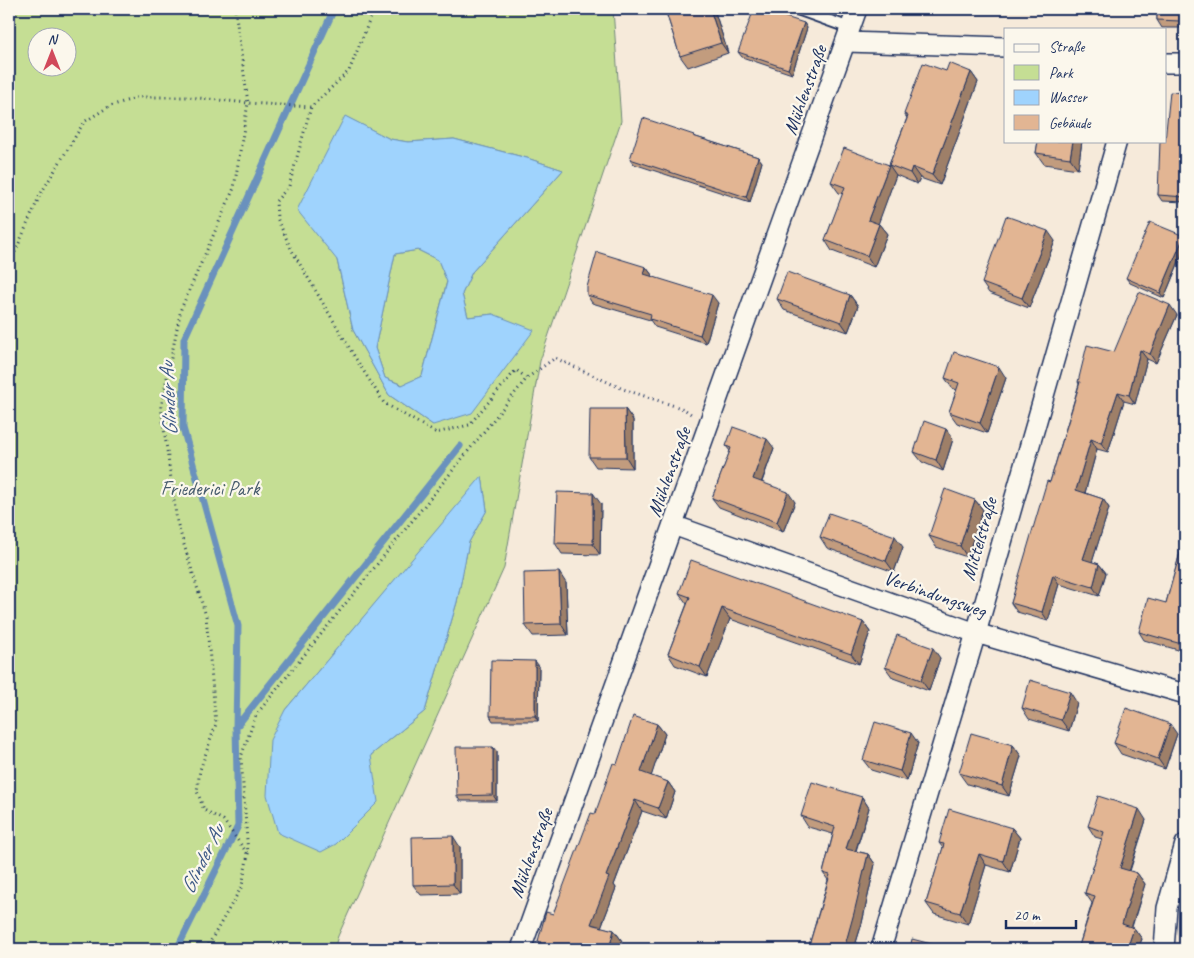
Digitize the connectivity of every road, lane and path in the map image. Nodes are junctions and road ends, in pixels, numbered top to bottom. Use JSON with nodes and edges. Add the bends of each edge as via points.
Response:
{"nodes":[{"id":1,"x":235,"y":9,"type":"edge"},
{"id":2,"x":374,"y":9,"type":"edge"},
{"id":3,"x":797,"y":9,"type":"edge"},
{"id":4,"x":858,"y":9,"type":"edge"},
{"id":5,"x":848,"y":35,"type":"junction"},
{"id":6,"x":1004,"y":47,"type":"edge"},
{"id":7,"x":1166,"y":63,"type":"edge"},
{"id":8,"x":1185,"y":63,"type":"edge"},
{"id":9,"x":248,"y":103,"type":"junction"},
{"id":10,"x":311,"y":107,"type":"junction"},
{"id":11,"x":1117,"y":142,"type":"edge"},
{"id":12,"x":9,"y":266,"type":"edge"},
{"id":13,"x":527,"y":378,"type":"junction"},
{"id":14,"x":709,"y":426,"type":"junction"},
{"id":15,"x":673,"y":526,"type":"junction"},
{"id":16,"x":976,"y":633,"type":"junction"},
{"id":17,"x":1185,"y":694,"type":"edge"},
{"id":18,"x":1185,"y":844,"type":"edge"},
{"id":19,"x":248,"y":854,"type":"junction"},
{"id":20,"x":206,"y":949,"type":"edge"},
{"id":21,"x":521,"y":949,"type":"edge"},
{"id":22,"x":881,"y":949,"type":"edge"},
{"id":23,"x":1164,"y":949,"type":"edge"}],
"edges":[{"from":1,"to":9,"type":"path"},
{"from":2,"to":10,"type":"path","via":[[348,71]]},
{"from":3,"to":5,"type":"lane"},
{"from":4,"to":5,"type":"street","name":"Mühlenstraße"},
{"from":5,"to":6,"type":"street"},
{"from":5,"to":14,"type":"street","name":"Mühlenstraße"},
{"from":7,"to":8,"type":"street"},
{"from":9,"to":10,"type":"path"},
{"from":9,"to":12,"type":"path","via":[[188,97],[139,97],[110,106],[84,122],[40,195]]},
{"from":9,"to":19,"type":"path","via":[[234,188],[181,309],[161,407],[177,522],[206,616],[216,724],[200,770],[197,791],[204,810],[223,820]]},
{"from":10,"to":13,"type":"path","via":[[289,186],[276,201],[277,218],[301,266],[384,402],[436,433],[470,425],[516,370]]},
{"from":11,"to":16,"type":"street","name":"Mittelstraße"},
{"from":13,"to":14,"type":"path","via":[[554,358],[623,389],[684,409]]},
{"from":13,"to":19,"type":"path","via":[[256,715],[241,757]]},
{"from":14,"to":15,"type":"street","name":"Mühlenstraße"},
{"from":15,"to":16,"type":"street","name":"Verbindungsweg"},
{"from":15,"to":21,"type":"street","name":"Mühlenstraße"},
{"from":16,"to":17,"type":"street","name":"Verbindungsweg"},
{"from":16,"to":22,"type":"street","name":"Mittelstraße"},
{"from":18,"to":23,"type":"street","via":[[1167,908]]},
{"from":19,"to":20,"type":"path","via":[[242,886]]}]}
